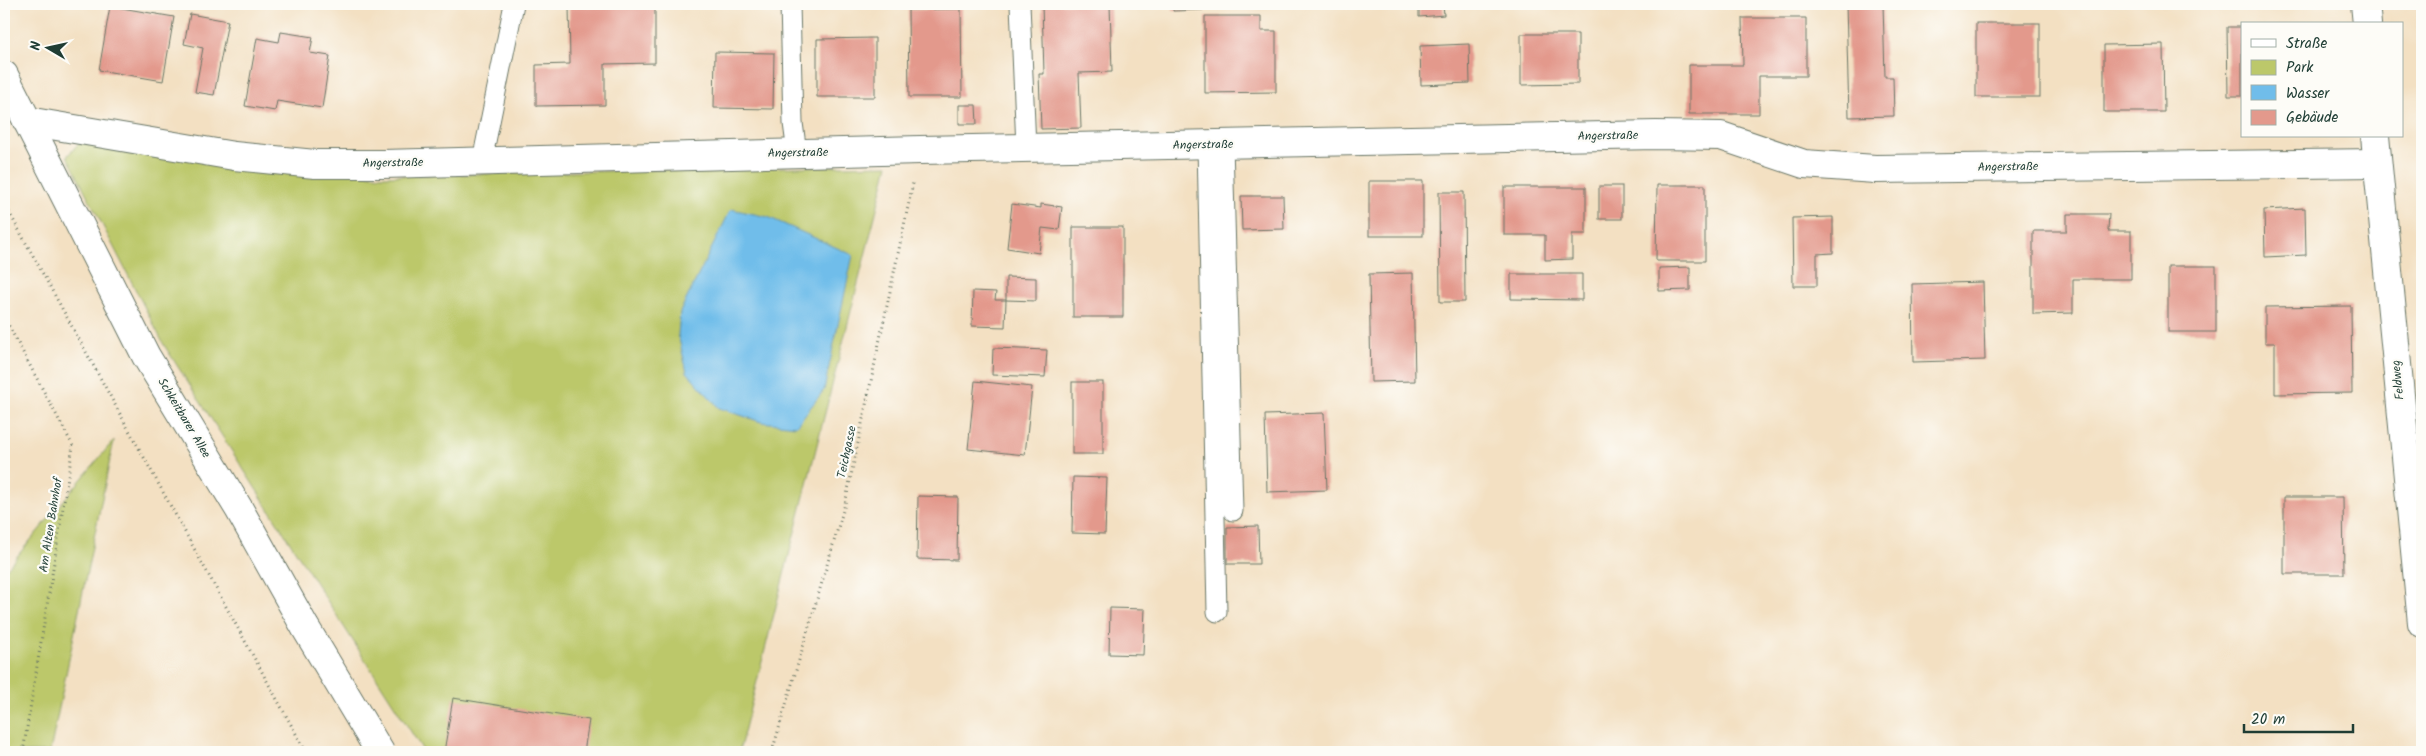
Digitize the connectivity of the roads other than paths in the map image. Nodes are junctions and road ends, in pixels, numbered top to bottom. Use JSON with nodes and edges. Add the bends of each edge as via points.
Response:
{"nodes":[{"id":1,"x":514,"y":4,"type":"edge"},
{"id":2,"x":790,"y":4,"type":"edge"},
{"id":3,"x":1020,"y":4,"type":"edge"},
{"id":4,"x":2365,"y":4,"type":"edge"},
{"id":5,"x":2367,"y":22,"type":"edge"},
{"id":6,"x":4,"y":75,"type":"edge"},
{"id":7,"x":27,"y":121,"type":"junction"},
{"id":8,"x":1215,"y":145,"type":"junction"},
{"id":9,"x":1026,"y":148,"type":"junction"},
{"id":10,"x":2376,"y":150,"type":"edge"},
{"id":11,"x":796,"y":153,"type":"junction"},
{"id":12,"x":482,"y":161,"type":"junction"},
{"id":13,"x":1233,"y":511,"type":"dead end"},
{"id":14,"x":1217,"y":612,"type":"dead end"},
{"id":15,"x":2422,"y":623,"type":"edge"},
{"id":16,"x":380,"y":752,"type":"edge"}],
"edges":[{"from":1,"to":12,"type":"lane"},
{"from":2,"to":11,"type":"lane"},
{"from":3,"to":9,"type":"lane"},
{"from":4,"to":5,"type":"street"},
{"from":6,"to":7,"type":"street","name":"Schkeitbarer Allee"},
{"from":7,"to":12,"type":"street","name":"Angerstraße","via":[[234,156],[315,164]]},
{"from":7,"to":16,"type":"street","name":"Schkeitbarer Allee","via":[[146,356],[239,508],[305,628]]},
{"from":8,"to":9,"type":"street","name":"Angerstraße"},
{"from":8,"to":10,"type":"street","name":"Angerstraße","via":[[1721,136],[1804,164],[1875,169]]},
{"from":8,"to":13,"type":"lane"},
{"from":8,"to":14,"type":"lane"},
{"from":9,"to":11,"type":"street","name":"Angerstraße"},
{"from":10,"to":15,"type":"street","name":"Feldweg"},
{"from":11,"to":12,"type":"street","name":"Angerstraße"}]}
